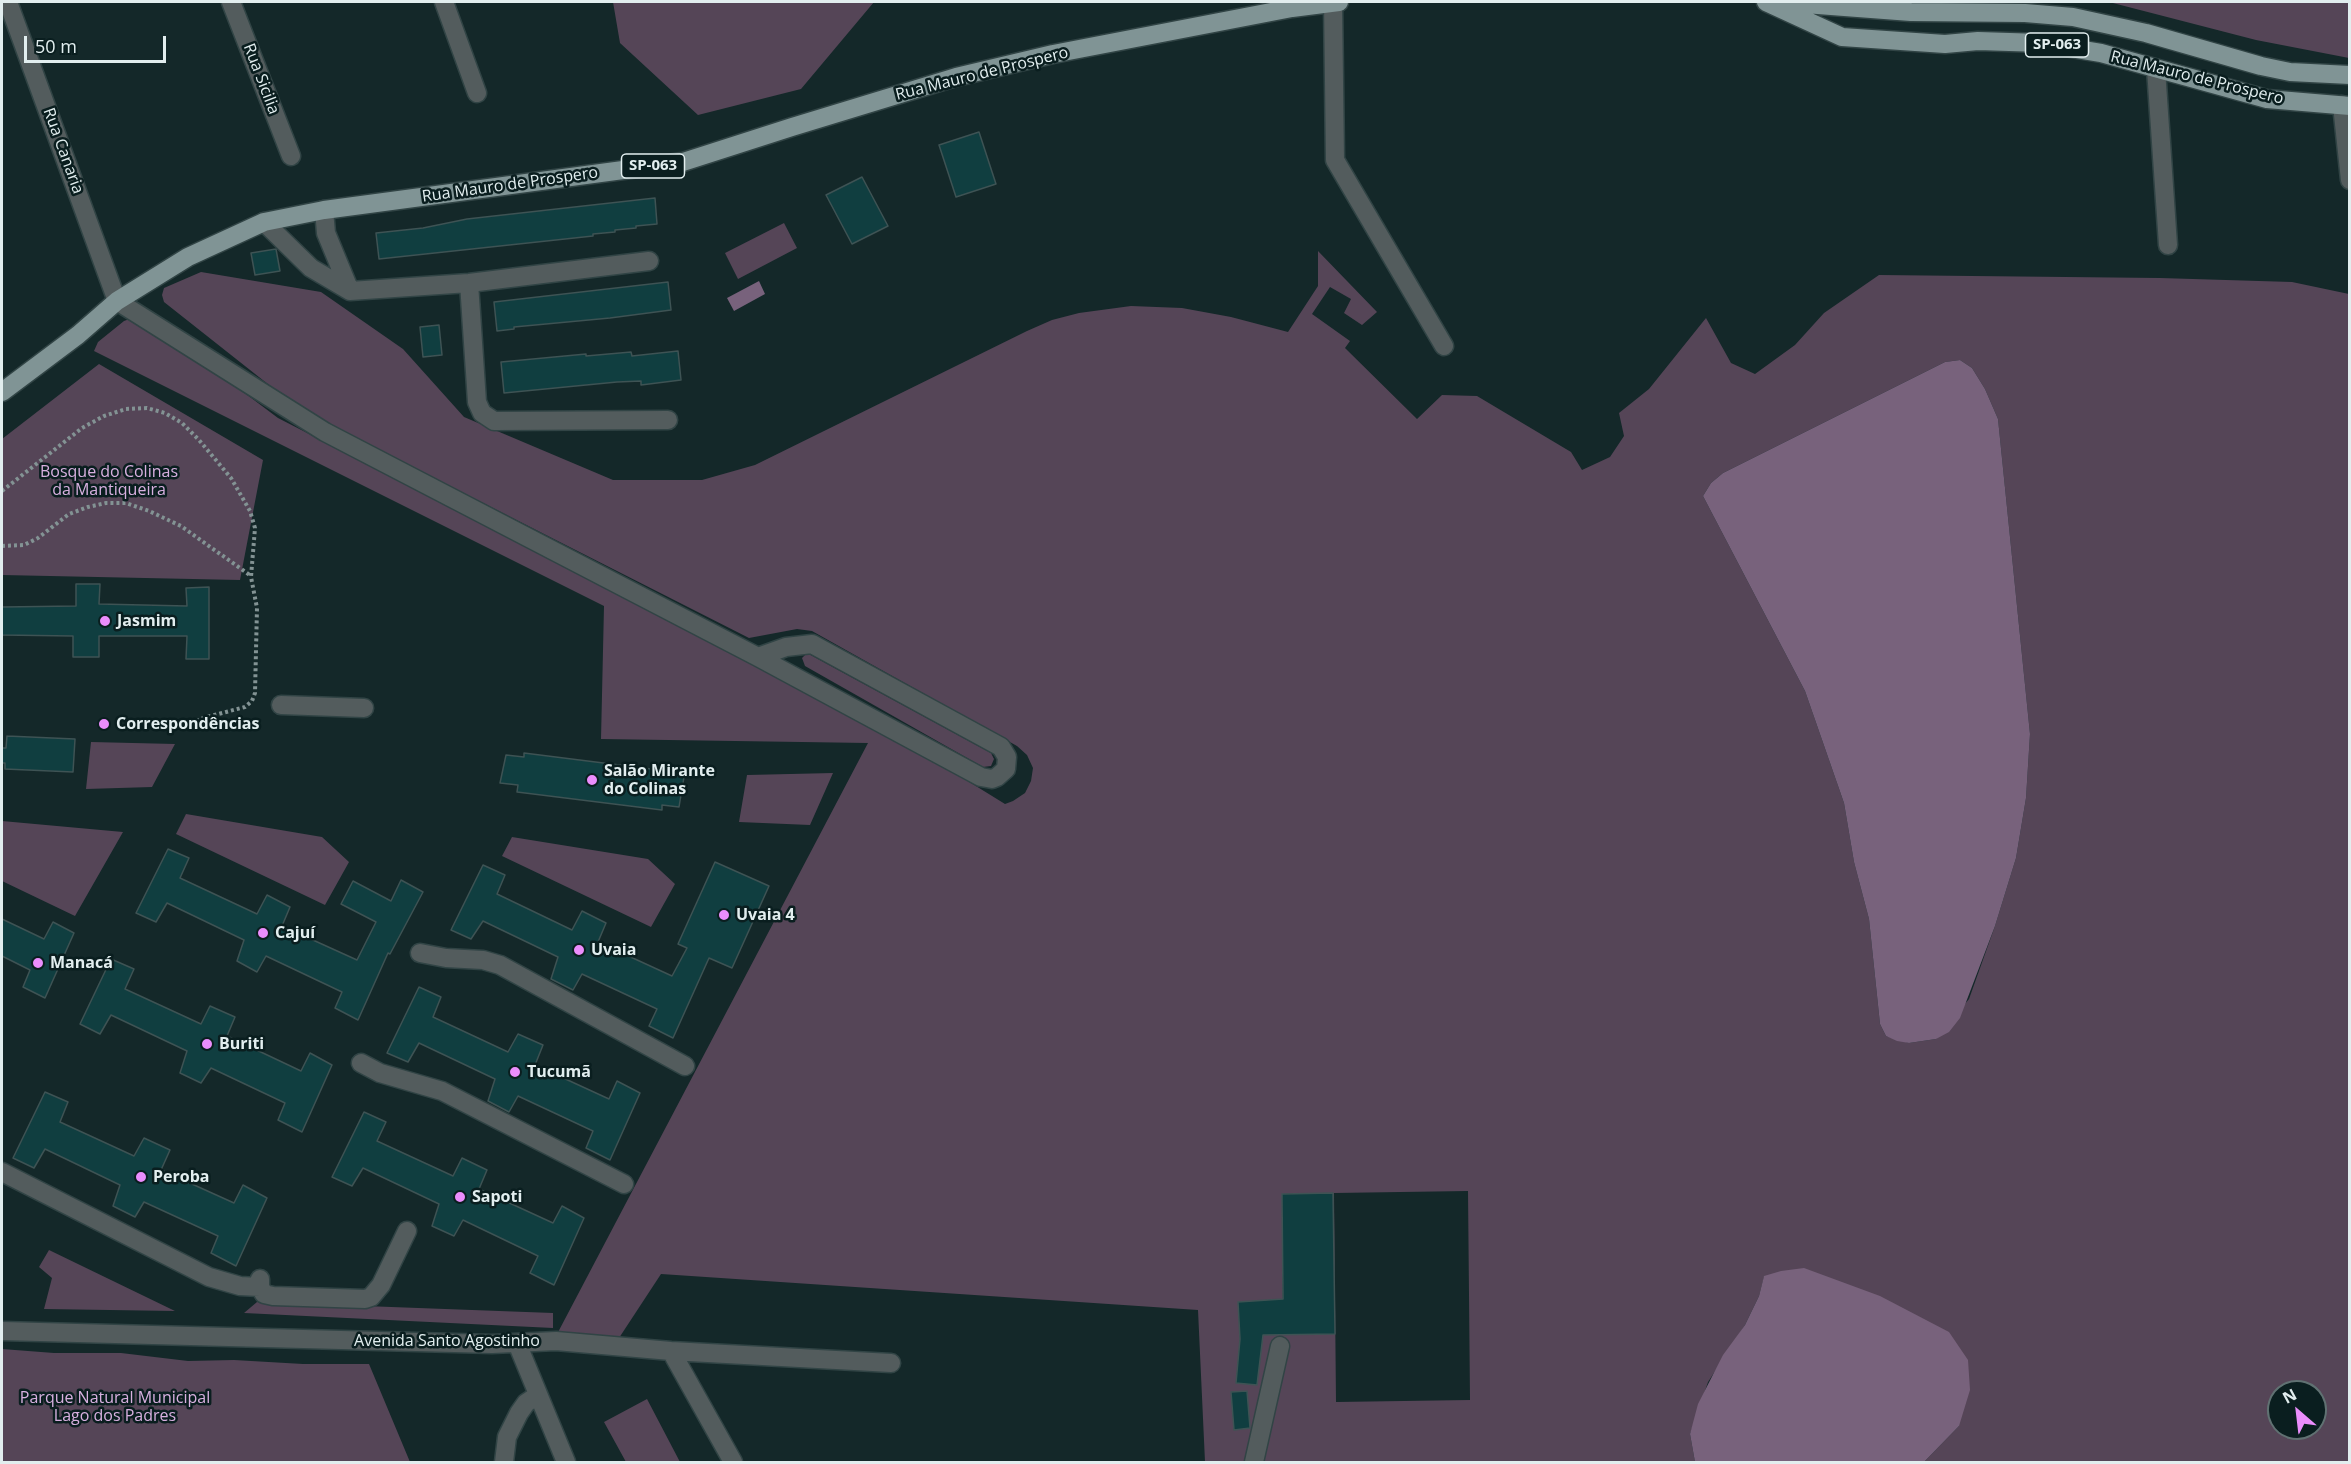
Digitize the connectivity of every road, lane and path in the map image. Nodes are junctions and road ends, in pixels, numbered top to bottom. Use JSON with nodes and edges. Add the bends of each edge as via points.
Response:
{"nodes":[{"id":1,"x":9,"y":2,"type":"edge"},
{"id":2,"x":231,"y":2,"type":"edge"},
{"id":3,"x":444,"y":2,"type":"edge"},
{"id":4,"x":1333,"y":2,"type":"edge"},
{"id":5,"x":1339,"y":2,"type":"edge"},
{"id":6,"x":1766,"y":2,"type":"edge"},
{"id":7,"x":1778,"y":2,"type":"edge"},
{"id":8,"x":1960,"y":7,"type":"edge"},
{"id":9,"x":2156,"y":69,"type":"junction"},
{"id":10,"x":2349,"y":75,"type":"edge"},
{"id":11,"x":477,"y":93,"type":"dead end"},
{"id":12,"x":2346,"y":105,"type":"edge"},
{"id":13,"x":291,"y":156,"type":"dead end"},
{"id":14,"x":2349,"y":180,"type":"edge"},
{"id":15,"x":324,"y":210,"type":"junction"},
{"id":16,"x":264,"y":222,"type":"junction"},
{"id":17,"x":2168,"y":245,"type":"dead end"},
{"id":18,"x":650,"y":261,"type":"dead end"},
{"id":19,"x":469,"y":283,"type":"junction"},
{"id":20,"x":350,"y":291,"type":"junction"},
{"id":21,"x":117,"y":302,"type":"junction"},
{"id":22,"x":1444,"y":346,"type":"dead end"},
{"id":23,"x":2,"y":392,"type":"edge"},
{"id":24,"x":668,"y":420,"type":"dead end"},
{"id":25,"x":2,"y":491,"type":"edge"},
{"id":26,"x":2,"y":546,"type":"edge"},
{"id":27,"x":251,"y":577,"type":"junction"},
{"id":28,"x":758,"y":657,"type":"junction"},
{"id":29,"x":281,"y":705,"type":"dead end"},
{"id":30,"x":363,"y":708,"type":"dead end"},
{"id":31,"x":188,"y":725,"type":"dead end"},
{"id":32,"x":420,"y":953,"type":"dead end"},
{"id":33,"x":361,"y":1063,"type":"dead end"},
{"id":34,"x":685,"y":1066,"type":"dead end"},
{"id":35,"x":2,"y":1172,"type":"edge"},
{"id":36,"x":624,"y":1184,"type":"dead end"},
{"id":37,"x":407,"y":1231,"type":"dead end"},
{"id":38,"x":2,"y":1331,"type":"edge"},
{"id":39,"x":517,"y":1343,"type":"junction"},
{"id":40,"x":1280,"y":1346,"type":"dead end"},
{"id":41,"x":670,"y":1351,"type":"junction"},
{"id":42,"x":891,"y":1363,"type":"dead end"},
{"id":43,"x":538,"y":1395,"type":"junction"},
{"id":44,"x":504,"y":1462,"type":"edge"},
{"id":45,"x":566,"y":1462,"type":"edge"},
{"id":46,"x":733,"y":1462,"type":"edge"},
{"id":47,"x":1254,"y":1462,"type":"edge"}],
"edges":[{"from":1,"to":21,"type":"street","name":"Rua Canaria"},
{"from":2,"to":13,"type":"street","name":"Rua Sicilia"},
{"from":3,"to":11,"type":"street"},
{"from":4,"to":5,"type":"main road","name":"Rua Mauro de Prospero","number":"SP-063"},
{"from":4,"to":15,"type":"main road","name":"Rua Mauro de Prospero","number":"SP-063","via":[[1053,54],[966,75],[683,162]]},
{"from":4,"to":22,"type":"street","via":[[1335,160]]},
{"from":6,"to":9,"type":"main road","name":"Rua Mauro de Prospero","number":"SP-063","via":[[1842,37],[1945,44],[2042,43],[2101,53]]},
{"from":7,"to":8,"type":"main road","name":"Rua Mauro de Prospero","number":"SP-063","via":[[1911,12]]},
{"from":8,"to":10,"type":"main road","name":"Rua Mauro de Prospero","number":"SP-063","via":[[2073,17],[2261,66],[2290,72]]},
{"from":9,"to":12,"type":"main road","name":"Rua Mauro de Prospero","number":"SP-063","via":[[2267,99]]},
{"from":9,"to":17,"type":"street"},
{"from":12,"to":14,"type":"street"},
{"from":15,"to":16,"type":"main road","name":"Rua Mauro de Prospero","number":"SP-063"},
{"from":15,"to":20,"type":"street","via":[[326,232]]},
{"from":16,"to":20,"type":"street","via":[[311,268]]},
{"from":16,"to":21,"type":"main road","name":"Rua Mauro de Prospero","number":"SP-063","via":[[188,257]]},
{"from":18,"to":19,"type":"street"},
{"from":19,"to":20,"type":"street"},
{"from":19,"to":24,"type":"street","via":[[477,402],[482,413],[494,421]]},
{"from":21,"to":23,"type":"main road","name":"Rua Mauro de Prospero","number":"SP-063"},
{"from":21,"to":28,"type":"street","via":[[325,432]]},
{"from":25,"to":27,"type":"path","via":[[82,428],[104,416],[126,409],[147,408],[165,413],[199,440],[231,477],[250,511],[255,528]]},
{"from":26,"to":27,"type":"path","via":[[24,545],[69,514],[88,507],[126,503],[181,526]]},
{"from":27,"to":31,"type":"path","via":[[257,608],[252,701],[237,710],[203,717]]},
{"from":28,"to":28,"type":"street","via":[[981,777],[992,779],[1006,769],[1007,757],[1001,747],[812,644],[786,647]]},
{"from":29,"to":30,"type":"street"},
{"from":32,"to":34,"type":"street","via":[[500,965]]},
{"from":33,"to":36,"type":"street","via":[[380,1074],[442,1091]]},
{"from":35,"to":37,"type":"street","via":[[209,1277],[240,1286],[260,1283],[264,1294],[273,1296],[371,1297],[381,1285]]},
{"from":38,"to":39,"type":"street","name":"Avenida Santo Agostinho"},
{"from":39,"to":41,"type":"street","name":"Avenida Santo Agostinho","via":[[556,1341]]},
{"from":39,"to":43,"type":"street"},
{"from":40,"to":47,"type":"street"},
{"from":41,"to":42,"type":"street","name":"Avenida Santo Agostinho"},
{"from":41,"to":46,"type":"street"},
{"from":43,"to":44,"type":"street","via":[[519,1413],[507,1437]]},
{"from":43,"to":45,"type":"street"}]}
